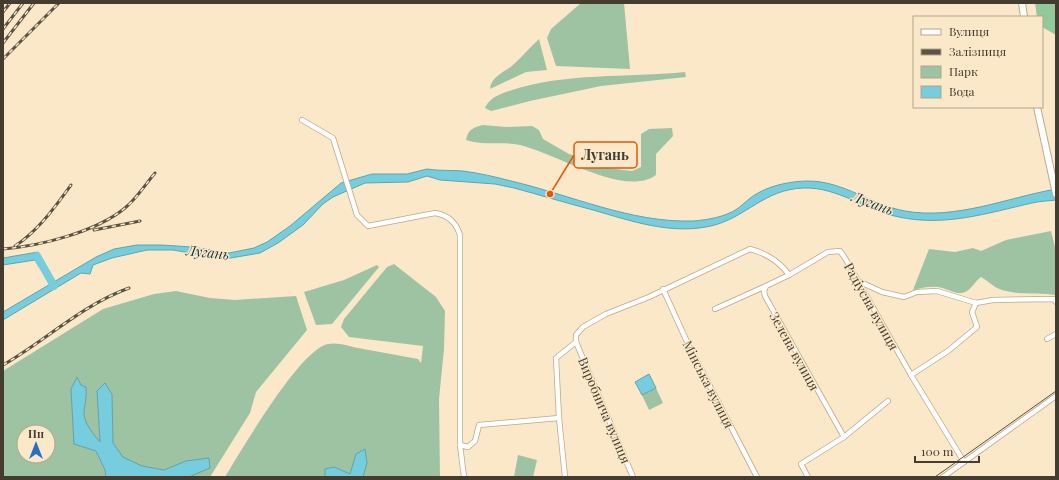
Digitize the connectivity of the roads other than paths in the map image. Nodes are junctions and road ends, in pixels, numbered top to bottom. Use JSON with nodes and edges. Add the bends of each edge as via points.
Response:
{"nodes":[{"id":1,"x":1022,"y":3,"type":"edge"},
{"id":2,"x":1024,"y":16,"type":"edge"},
{"id":3,"x":1037,"y":108,"type":"edge"},
{"id":4,"x":302,"y":120,"type":"dead end"},
{"id":5,"x":1056,"y":194,"type":"edge"},
{"id":6,"x":789,"y":275,"type":"junction"},
{"id":7,"x":858,"y":281,"type":"junction"},
{"id":8,"x":766,"y":286,"type":"junction"},
{"id":9,"x":663,"y":289,"type":"junction"},
{"id":10,"x":1056,"y":302,"type":"edge"},
{"id":11,"x":976,"y":304,"type":"junction"},
{"id":12,"x":715,"y":309,"type":"dead end"},
{"id":13,"x":1056,"y":334,"type":"edge"},
{"id":14,"x":1047,"y":339,"type":"dead end"},
{"id":15,"x":576,"y":342,"type":"junction"},
{"id":16,"x":911,"y":375,"type":"junction"},
{"id":17,"x":1056,"y":396,"type":"edge"},
{"id":18,"x":888,"y":401,"type":"dead end"},
{"id":19,"x":559,"y":418,"type":"junction"},
{"id":20,"x":844,"y":437,"type":"junction"},
{"id":21,"x":460,"y":445,"type":"junction"},
{"id":22,"x":964,"y":462,"type":"junction"},
{"id":23,"x":464,"y":477,"type":"edge"},
{"id":24,"x":565,"y":477,"type":"edge"},
{"id":25,"x":633,"y":477,"type":"edge"},
{"id":26,"x":757,"y":477,"type":"edge"},
{"id":27,"x":808,"y":477,"type":"edge"},
{"id":28,"x":943,"y":477,"type":"edge"}],
"edges":[{"from":1,"to":2,"type":"street"},
{"from":3,"to":5,"type":"street"},
{"from":4,"to":21,"type":"street","via":[[333,138],[357,215],[368,226],[435,213],[444,215],[457,226],[460,235]]},
{"from":6,"to":7,"type":"street","name":"Радіусна вулиця","via":[[828,252],[840,251]]},
{"from":6,"to":8,"type":"street"},
{"from":6,"to":9,"type":"street","via":[[784,268],[762,252],[750,249]]},
{"from":7,"to":11,"type":"street","via":[[882,292],[904,297],[917,292],[938,291]]},
{"from":7,"to":16,"type":"street","name":"Радіусна вулиця"},
{"from":8,"to":12,"type":"street"},
{"from":8,"to":20,"type":"street","name":"Зелена вулиця","via":[[765,296]]},
{"from":9,"to":15,"type":"street","via":[[593,320],[576,335]]},
{"from":9,"to":26,"type":"street","name":"Мінська вулиця","via":[[688,344]]},
{"from":10,"to":11,"type":"street","via":[[1048,298],[1019,298]]},
{"from":11,"to":16,"type":"street","via":[[972,312],[977,327],[948,351]]},
{"from":13,"to":14,"type":"street"},
{"from":15,"to":19,"type":"street","via":[[556,358]]},
{"from":15,"to":25,"type":"street","name":"Виробнича вулиця"},
{"from":16,"to":22,"type":"street","name":"Радіусна вулиця"},
{"from":17,"to":22,"type":"street"},
{"from":18,"to":20,"type":"street"},
{"from":19,"to":21,"type":"street","via":[[479,425],[475,441],[468,447]]},
{"from":19,"to":24,"type":"street"},
{"from":20,"to":27,"type":"street","via":[[801,464]]},
{"from":21,"to":23,"type":"street"},
{"from":22,"to":28,"type":"street"}]}
